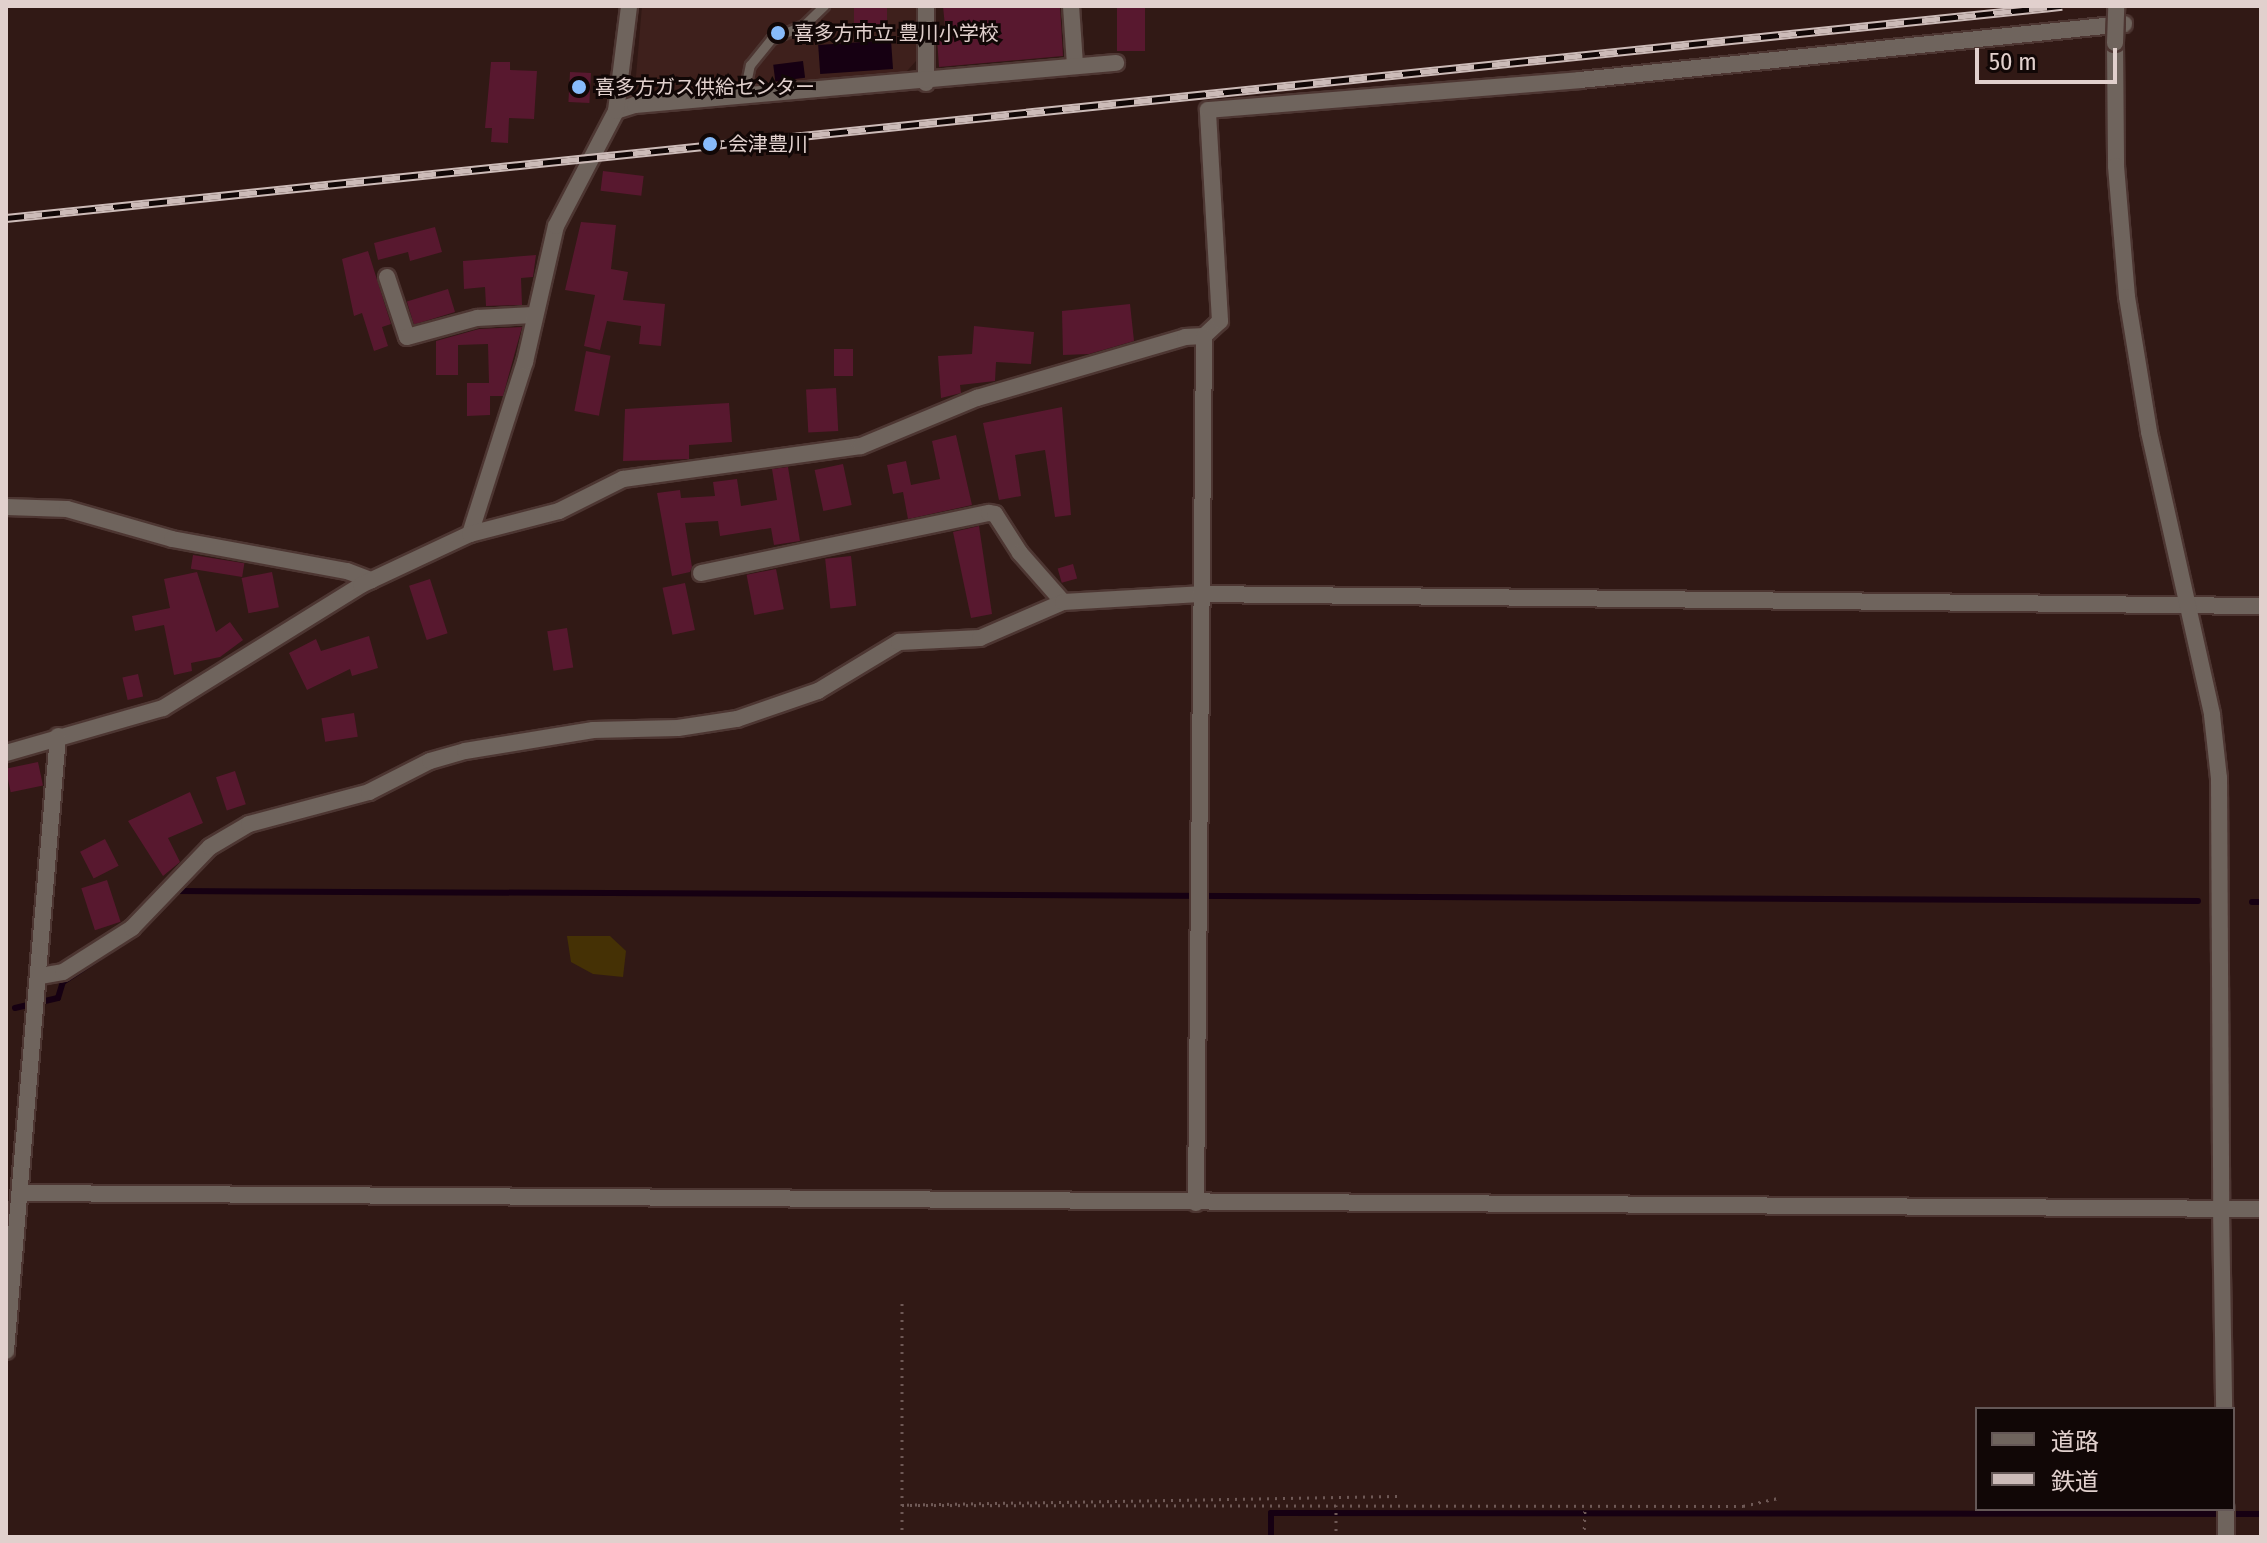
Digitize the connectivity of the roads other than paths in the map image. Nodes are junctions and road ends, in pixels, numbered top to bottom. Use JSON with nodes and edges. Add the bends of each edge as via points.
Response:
{"nodes":[{"id":1,"x":629,"y":6,"type":"edge"},
{"id":2,"x":824,"y":6,"type":"edge"},
{"id":3,"x":926,"y":6,"type":"edge"},
{"id":4,"x":1071,"y":6,"type":"edge"},
{"id":5,"x":2116,"y":6,"type":"edge"},
{"id":6,"x":2124,"y":24,"type":"dead end"},
{"id":7,"x":1116,"y":63,"type":"dead end"},
{"id":8,"x":1075,"y":64,"type":"junction"},
{"id":9,"x":926,"y":83,"type":"junction"},
{"id":10,"x":743,"y":97,"type":"junction"},
{"id":11,"x":616,"y":111,"type":"junction"},
{"id":12,"x":387,"y":277,"type":"dead end"},
{"id":13,"x":533,"y":315,"type":"junction"},
{"id":14,"x":1204,"y":336,"type":"junction"},
{"id":15,"x":6,"y":507,"type":"edge"},
{"id":16,"x":470,"y":534,"type":"junction"},
{"id":17,"x":701,"y":573,"type":"dead end"},
{"id":18,"x":371,"y":580,"type":"junction"},
{"id":19,"x":1200,"y":594,"type":"junction"},
{"id":20,"x":1063,"y":602,"type":"junction"},
{"id":21,"x":2190,"y":605,"type":"junction"},
{"id":22,"x":2261,"y":606,"type":"edge"},
{"id":23,"x":58,"y":736,"type":"junction"},
{"id":24,"x":6,"y":753,"type":"edge"},
{"id":25,"x":40,"y":976,"type":"junction"},
{"id":26,"x":13,"y":1193,"type":"edge"},
{"id":27,"x":1196,"y":1203,"type":"junction"},
{"id":28,"x":2221,"y":1208,"type":"junction"},
{"id":29,"x":2261,"y":1209,"type":"edge"},
{"id":30,"x":6,"y":1351,"type":"edge"},
{"id":31,"x":2224,"y":1407,"type":"edge"},
{"id":32,"x":2226,"y":1511,"type":"edge"},
{"id":33,"x":2226,"y":1537,"type":"edge"}],
"edges":[{"from":1,"to":11,"type":"street"},
{"from":2,"to":10,"type":"lane","via":[[804,25],[771,39],[750,65]]},
{"from":3,"to":9,"type":"street"},
{"from":4,"to":8,"type":"street"},
{"from":5,"to":21,"type":"street","bridge":true,"via":[[2116,166],[2127,297],[2149,432]]},
{"from":6,"to":14,"type":"street","via":[[1580,80],[1208,110],[1220,321]]},
{"from":7,"to":8,"type":"street"},
{"from":8,"to":9,"type":"street"},
{"from":9,"to":10,"type":"street"},
{"from":10,"to":11,"type":"street"},
{"from":11,"to":13,"type":"street","via":[[556,226]]},
{"from":12,"to":13,"type":"street","via":[[407,337],[477,318]]},
{"from":13,"to":16,"type":"street","via":[[525,362]]},
{"from":14,"to":16,"type":"street","via":[[977,398],[861,446],[623,479],[559,511]]},
{"from":14,"to":19,"type":"street"},
{"from":15,"to":18,"type":"street","via":[[67,509],[172,539]]},
{"from":16,"to":18,"type":"street"},
{"from":17,"to":20,"type":"street","via":[[989,513]]},
{"from":18,"to":23,"type":"street","via":[[163,708]]},
{"from":19,"to":20,"type":"street"},
{"from":19,"to":21,"type":"street"},
{"from":19,"to":27,"type":"street"},
{"from":20,"to":25,"type":"street","via":[[980,638],[899,642],[818,691],[737,719],[678,728],[593,730],[465,751],[430,761],[369,792],[249,824],[210,847],[132,928],[63,972]]},
{"from":21,"to":22,"type":"street"},
{"from":21,"to":28,"type":"street","via":[[2212,715],[2223,853]]},
{"from":23,"to":24,"type":"street"},
{"from":23,"to":25,"type":"street"},
{"from":25,"to":26,"type":"street"},
{"from":26,"to":27,"type":"street"},
{"from":26,"to":30,"type":"street"},
{"from":27,"to":28,"type":"street"},
{"from":28,"to":29,"type":"street"},
{"from":28,"to":31,"type":"street"},
{"from":32,"to":33,"type":"street"}]}
